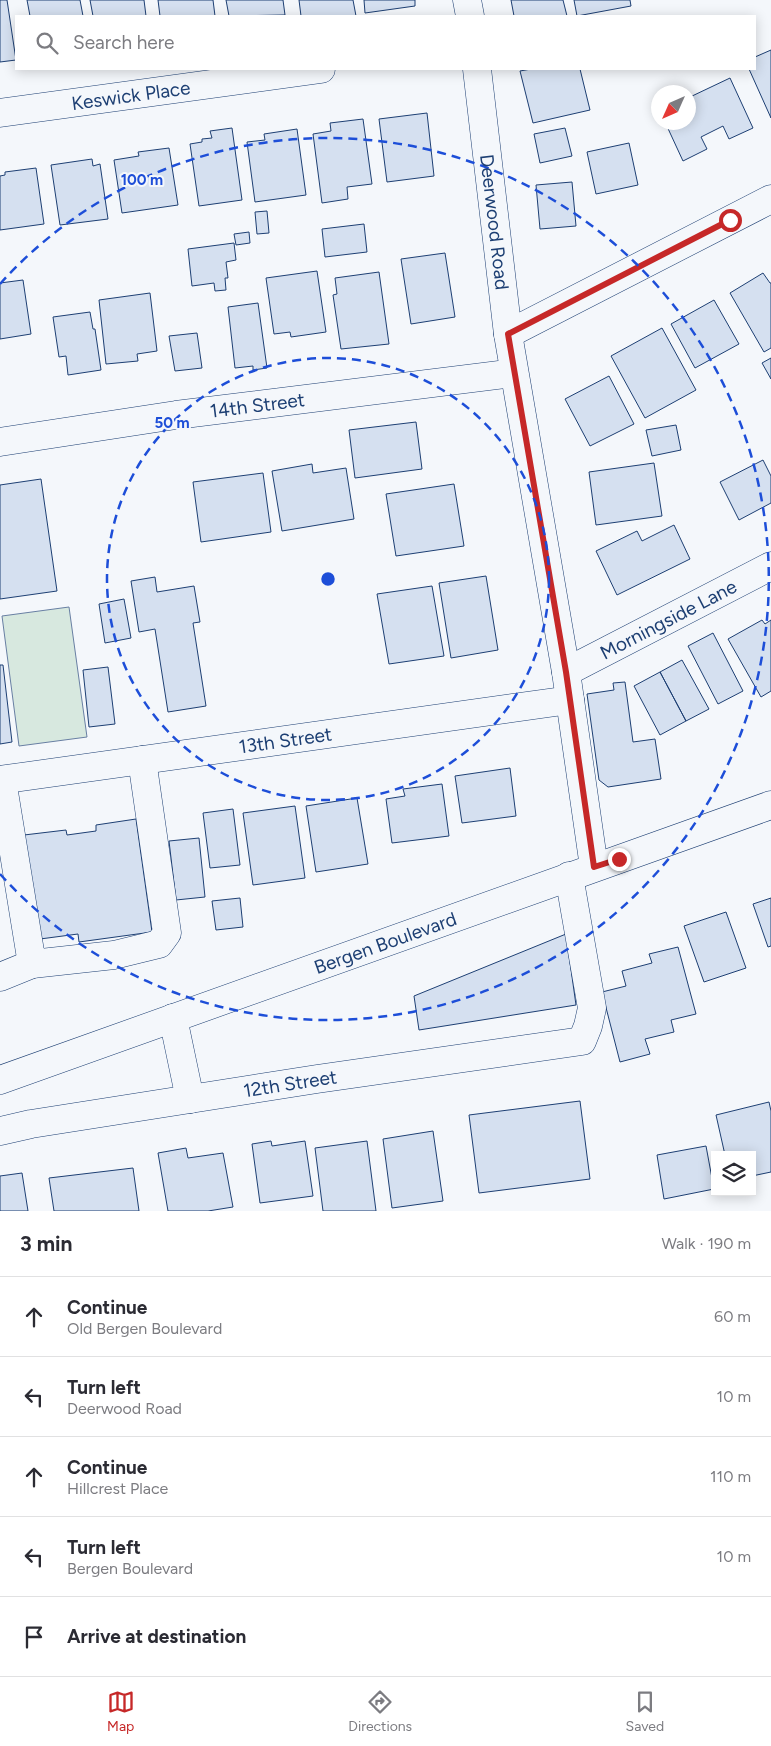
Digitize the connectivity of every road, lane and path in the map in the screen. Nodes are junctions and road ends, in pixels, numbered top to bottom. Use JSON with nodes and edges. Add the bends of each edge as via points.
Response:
{"nodes":[{"id":1,"x":467,"y":0,"type":"edge"},
{"id":2,"x":470,"y":15,"type":"edge"},
{"id":3,"x":314,"y":70,"type":"edge"},
{"id":4,"x":477,"y":70,"type":"edge"},
{"id":5,"x":0,"y":112,"type":"edge"},
{"id":6,"x":771,"y":199,"type":"edge"},
{"id":7,"x":508,"y":334,"type":"junction"},
{"id":8,"x":514,"y":373,"type":"junction"},
{"id":9,"x":0,"y":442,"type":"edge"},
{"id":10,"x":771,"y":566,"type":"edge"},
{"id":11,"x":566,"y":672,"type":"junction"},
{"id":12,"x":570,"y":700,"type":"junction"},
{"id":13,"x":142,"y":760,"type":"junction"},
{"id":14,"x":1,"y":780,"type":"edge"},
{"id":15,"x":771,"y":805,"type":"edge"},
{"id":16,"x":594,"y":867,"type":"junction"},
{"id":17,"x":569,"y":876,"type":"junction"},
{"id":18,"x":32,"y":964,"type":"junction"},
{"id":19,"x":0,"y":977,"type":"edge"},
{"id":20,"x":173,"y":1018,"type":"junction"},
{"id":21,"x":0,"y":1080,"type":"edge"},
{"id":22,"x":190,"y":1098,"type":"junction"},
{"id":23,"x":0,"y":1131,"type":"edge"}],
"edges":[{"from":1,"to":2,"type":"street"},
{"from":3,"to":5,"type":"street","name":"Keswick Place"},
{"from":4,"to":7,"type":"street","name":"Deerwood Road"},
{"from":6,"to":7,"type":"street"},
{"from":7,"to":8,"type":"street","name":"Deerwood Road"},
{"from":8,"to":9,"type":"street","name":"14th Street"},
{"from":8,"to":11,"type":"street","name":"Deerwood Road"},
{"from":10,"to":11,"type":"street","name":"Morningside Lane"},
{"from":11,"to":12,"type":"street","name":"Deerwood Road"},
{"from":12,"to":13,"type":"street","name":"13th Street"},
{"from":12,"to":16,"type":"street","name":"Deerwood Road"},
{"from":13,"to":14,"type":"street","name":"13th Street"},
{"from":13,"to":18,"type":"street","via":[[167,933],[159,944],[114,955]]},
{"from":14,"to":18,"type":"street"},
{"from":15,"to":16,"type":"street","name":"Bergen Boulevard"},
{"from":16,"to":17,"type":"street","name":"Bergen Boulevard"},
{"from":17,"to":20,"type":"street","name":"Bergen Boulevard"},
{"from":17,"to":22,"type":"street","name":"12th Street","via":[[592,1008],[582,1041]]},
{"from":18,"to":19,"type":"street"},
{"from":20,"to":21,"type":"street","name":"Bergen Boulevard"},
{"from":20,"to":22,"type":"street"},
{"from":22,"to":23,"type":"street","name":"12th Street"}]}
